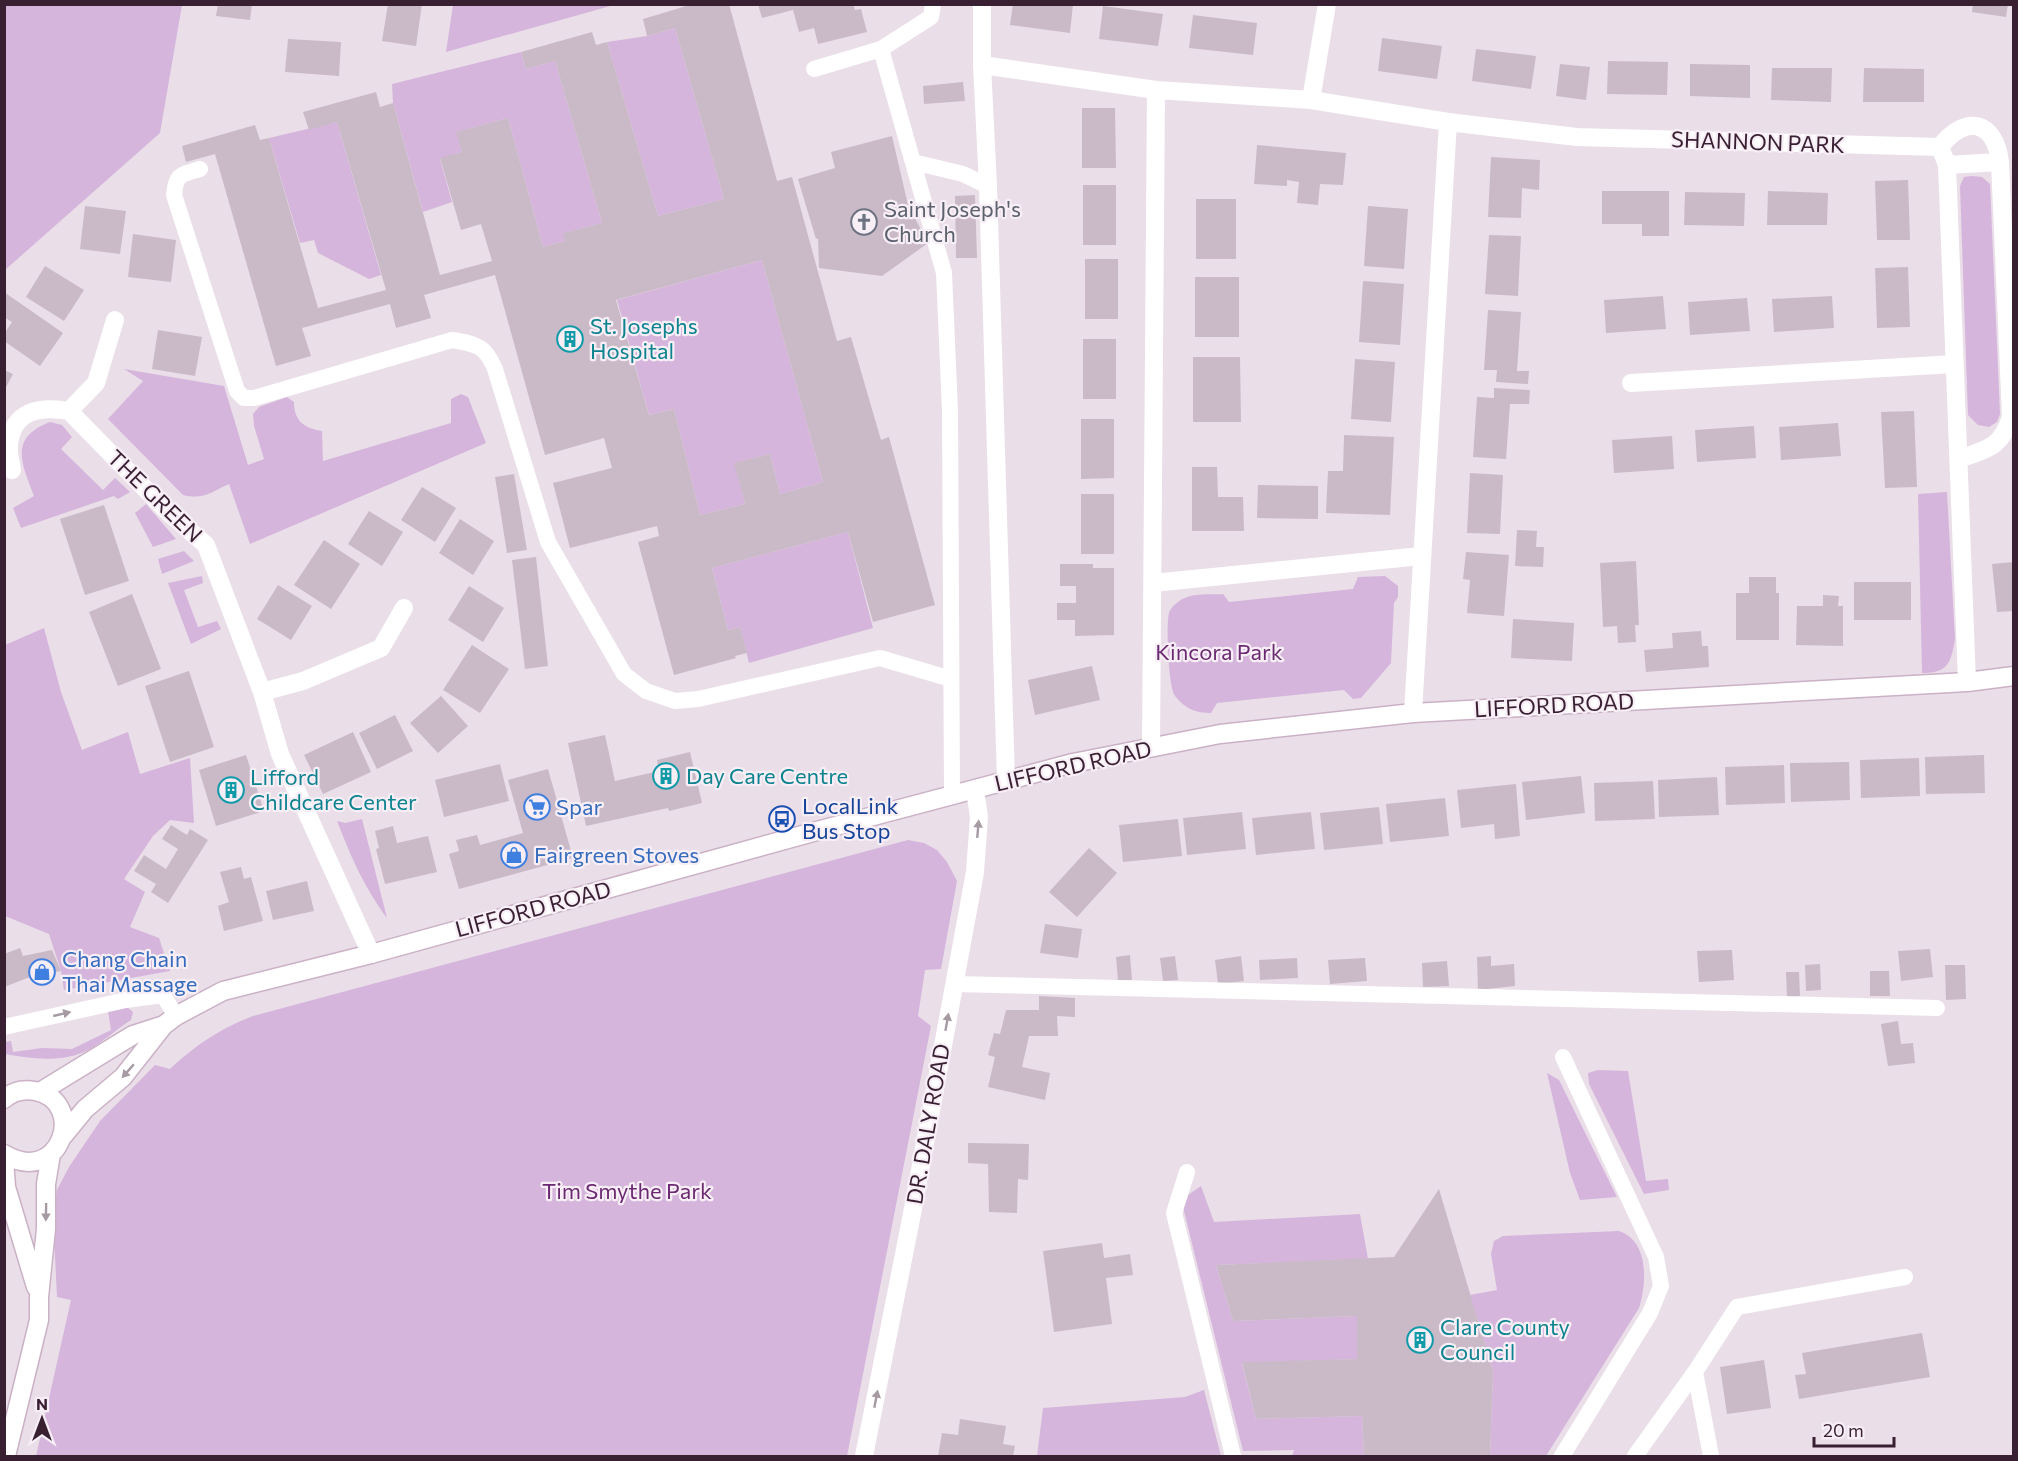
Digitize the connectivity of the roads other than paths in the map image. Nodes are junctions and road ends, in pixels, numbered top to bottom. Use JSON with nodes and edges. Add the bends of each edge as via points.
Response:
{"nodes":[{"id":1,"x":933,"y":4,"type":"edge"},
{"id":2,"x":982,"y":4,"type":"edge"},
{"id":3,"x":1327,"y":4,"type":"edge"},
{"id":4,"x":881,"y":49,"type":"junction"},
{"id":5,"x":982,"y":64,"type":"junction"},
{"id":6,"x":814,"y":69,"type":"dead end"},
{"id":7,"x":1156,"y":90,"type":"junction"},
{"id":8,"x":1311,"y":100,"type":"junction"},
{"id":9,"x":1448,"y":122,"type":"junction"},
{"id":10,"x":1940,"y":147,"type":"junction"},
{"id":11,"x":913,"y":162,"type":"junction"},
{"id":12,"x":2000,"y":162,"type":"junction"},
{"id":13,"x":1947,"y":165,"type":"junction"},
{"id":14,"x":200,"y":169,"type":"dead end"},
{"id":15,"x":988,"y":186,"type":"junction"},
{"id":16,"x":115,"y":320,"type":"dead end"},
{"id":17,"x":1954,"y":364,"type":"junction"},
{"id":18,"x":1630,"y":383,"type":"dead end"},
{"id":19,"x":69,"y":411,"type":"junction"},
{"id":20,"x":1959,"y":459,"type":"junction"},
{"id":21,"x":12,"y":470,"type":"dead end"},
{"id":22,"x":1421,"y":556,"type":"junction"},
{"id":23,"x":1153,"y":583,"type":"junction"},
{"id":24,"x":404,"y":609,"type":"dead end"},
{"id":25,"x":2013,"y":676,"type":"edge"},
{"id":26,"x":951,"y":679,"type":"junction"},
{"id":27,"x":1967,"y":682,"type":"junction"},
{"id":28,"x":262,"y":692,"type":"junction"},
{"id":29,"x":1413,"y":712,"type":"junction"},
{"id":30,"x":1151,"y":747,"type":"junction"},
{"id":31,"x":1006,"y":781,"type":"junction"},
{"id":32,"x":975,"y":790,"type":"junction"},
{"id":33,"x":952,"y":796,"type":"junction"},
{"id":34,"x":371,"y":954,"type":"junction"},
{"id":35,"x":954,"y":984,"type":"junction"},
{"id":36,"x":1937,"y":1008,"type":"dead end"},
{"id":37,"x":170,"y":1021,"type":"junction"},
{"id":38,"x":4,"y":1027,"type":"edge"},
{"id":39,"x":1563,"y":1057,"type":"dead end"},
{"id":40,"x":9,"y":1090,"type":"edge"},
{"id":41,"x":40,"y":1092,"type":"junction"},
{"id":42,"x":63,"y":1136,"type":"junction"},
{"id":43,"x":4,"y":1154,"type":"edge"},
{"id":44,"x":51,"y":1154,"type":"junction"},
{"id":45,"x":4,"y":1160,"type":"edge"},
{"id":46,"x":1187,"y":1172,"type":"dead end"},
{"id":47,"x":1905,"y":1277,"type":"dead end"},
{"id":48,"x":39,"y":1297,"type":"junction"},
{"id":49,"x":1695,"y":1372,"type":"junction"},
{"id":50,"x":6,"y":1456,"type":"edge"},
{"id":51,"x":864,"y":1456,"type":"edge"},
{"id":52,"x":1233,"y":1456,"type":"edge"},
{"id":53,"x":1562,"y":1456,"type":"edge"},
{"id":54,"x":1635,"y":1456,"type":"edge"},
{"id":55,"x":1711,"y":1456,"type":"edge"}],
"edges":[{"from":1,"to":4,"type":"lane","via":[[931,17]]},
{"from":2,"to":5,"type":"street"},
{"from":3,"to":8,"type":"street"},
{"from":4,"to":6,"type":"lane"},
{"from":4,"to":11,"type":"lane"},
{"from":5,"to":7,"type":"street"},
{"from":5,"to":15,"type":"street"},
{"from":7,"to":8,"type":"street"},
{"from":7,"to":23,"type":"street"},
{"from":8,"to":9,"type":"street"},
{"from":9,"to":10,"type":"street","name":"SHANNON PARK","via":[[1577,137]]},
{"from":9,"to":22,"type":"street"},
{"from":10,"to":12,"type":"street","via":[[1962,127],[1981,127],[1992,134]]},
{"from":10,"to":13,"type":"street"},
{"from":11,"to":15,"type":"lane","via":[[963,174]]},
{"from":11,"to":26,"type":"lane","via":[[944,273],[950,411]]},
{"from":12,"to":13,"type":"street"},
{"from":12,"to":20,"type":"street","via":[[2011,417],[2006,434],[1994,447]]},
{"from":13,"to":17,"type":"street"},
{"from":14,"to":26,"type":"lane","via":[[180,175],[175,181],[174,195],[237,391],[244,398],[254,398],[452,340],[476,344],[489,355],[495,369],[548,542],[624,674],[646,691],[675,701],[698,699],[880,658]]},
{"from":15,"to":31,"type":"street"},
{"from":16,"to":19,"type":"street","via":[[96,383]]},
{"from":17,"to":18,"type":"street"},
{"from":17,"to":20,"type":"street"},
{"from":19,"to":21,"type":"street","via":[[31,411],[14,426],[8,447]]},
{"from":19,"to":28,"type":"street","name":"THE GREEN","via":[[206,545]]},
{"from":20,"to":27,"type":"street"},
{"from":22,"to":23,"type":"street"},
{"from":22,"to":29,"type":"street"},
{"from":23,"to":30,"type":"street"},
{"from":24,"to":28,"type":"street","via":[[381,648],[303,681]]},
{"from":25,"to":27,"type":"street","name":"LIFFORD ROAD"},
{"from":26,"to":33,"type":"lane"},
{"from":27,"to":29,"type":"street","name":"LIFFORD ROAD"},
{"from":28,"to":34,"type":"street","name":"THE GREEN","via":[[280,754]]},
{"from":29,"to":30,"type":"street","name":"LIFFORD ROAD","via":[[1220,734]]},
{"from":30,"to":31,"type":"street","name":"LIFFORD ROAD"},
{"from":31,"to":32,"type":"street","name":"LIFFORD ROAD"},
{"from":32,"to":33,"type":"street","name":"LIFFORD ROAD"},
{"from":35,"to":32,"type":"street","name":"DR. DALY ROAD","one_way":true,"via":[[975,872],[979,817]]},
{"from":33,"to":34,"type":"street","name":"LIFFORD ROAD"},
{"from":34,"to":37,"type":"street","name":"LIFFORD ROAD","via":[[224,991]]},
{"from":35,"to":36,"type":"lane"},
{"from":51,"to":35,"type":"street","name":"DR. DALY ROAD","one_way":true},
{"from":38,"to":37,"type":"lane","one_way":true,"via":[[163,995]]},
{"from":37,"to":41,"type":"street","name":"LIFFORD ROAD","via":[[133,1035]]},
{"from":37,"to":42,"type":"street","name":"LIFFORD ROAD","one_way":true,"via":[[123,1077],[85,1109]]},
{"from":39,"to":53,"type":"lane","via":[[1656,1257],[1661,1286],[1650,1313]]},
{"from":40,"to":41,"type":"street"},
{"from":41,"to":42,"type":"street","via":[[58,1106]]},
{"from":42,"to":44,"type":"street","name":"LIFFORD ROAD"},
{"from":43,"to":44,"type":"street","via":[[13,1160],[33,1162]]},
{"from":44,"to":48,"type":"street","one_way":true},
{"from":45,"to":48,"type":"street","via":[[6,1187]]},
{"from":46,"to":52,"type":"lane","via":[[1174,1213]]},
{"from":47,"to":49,"type":"lane","via":[[1737,1307]]},
{"from":48,"to":50,"type":"street","via":[[39,1320]]},
{"from":49,"to":54,"type":"lane"},
{"from":49,"to":55,"type":"lane"}]}
